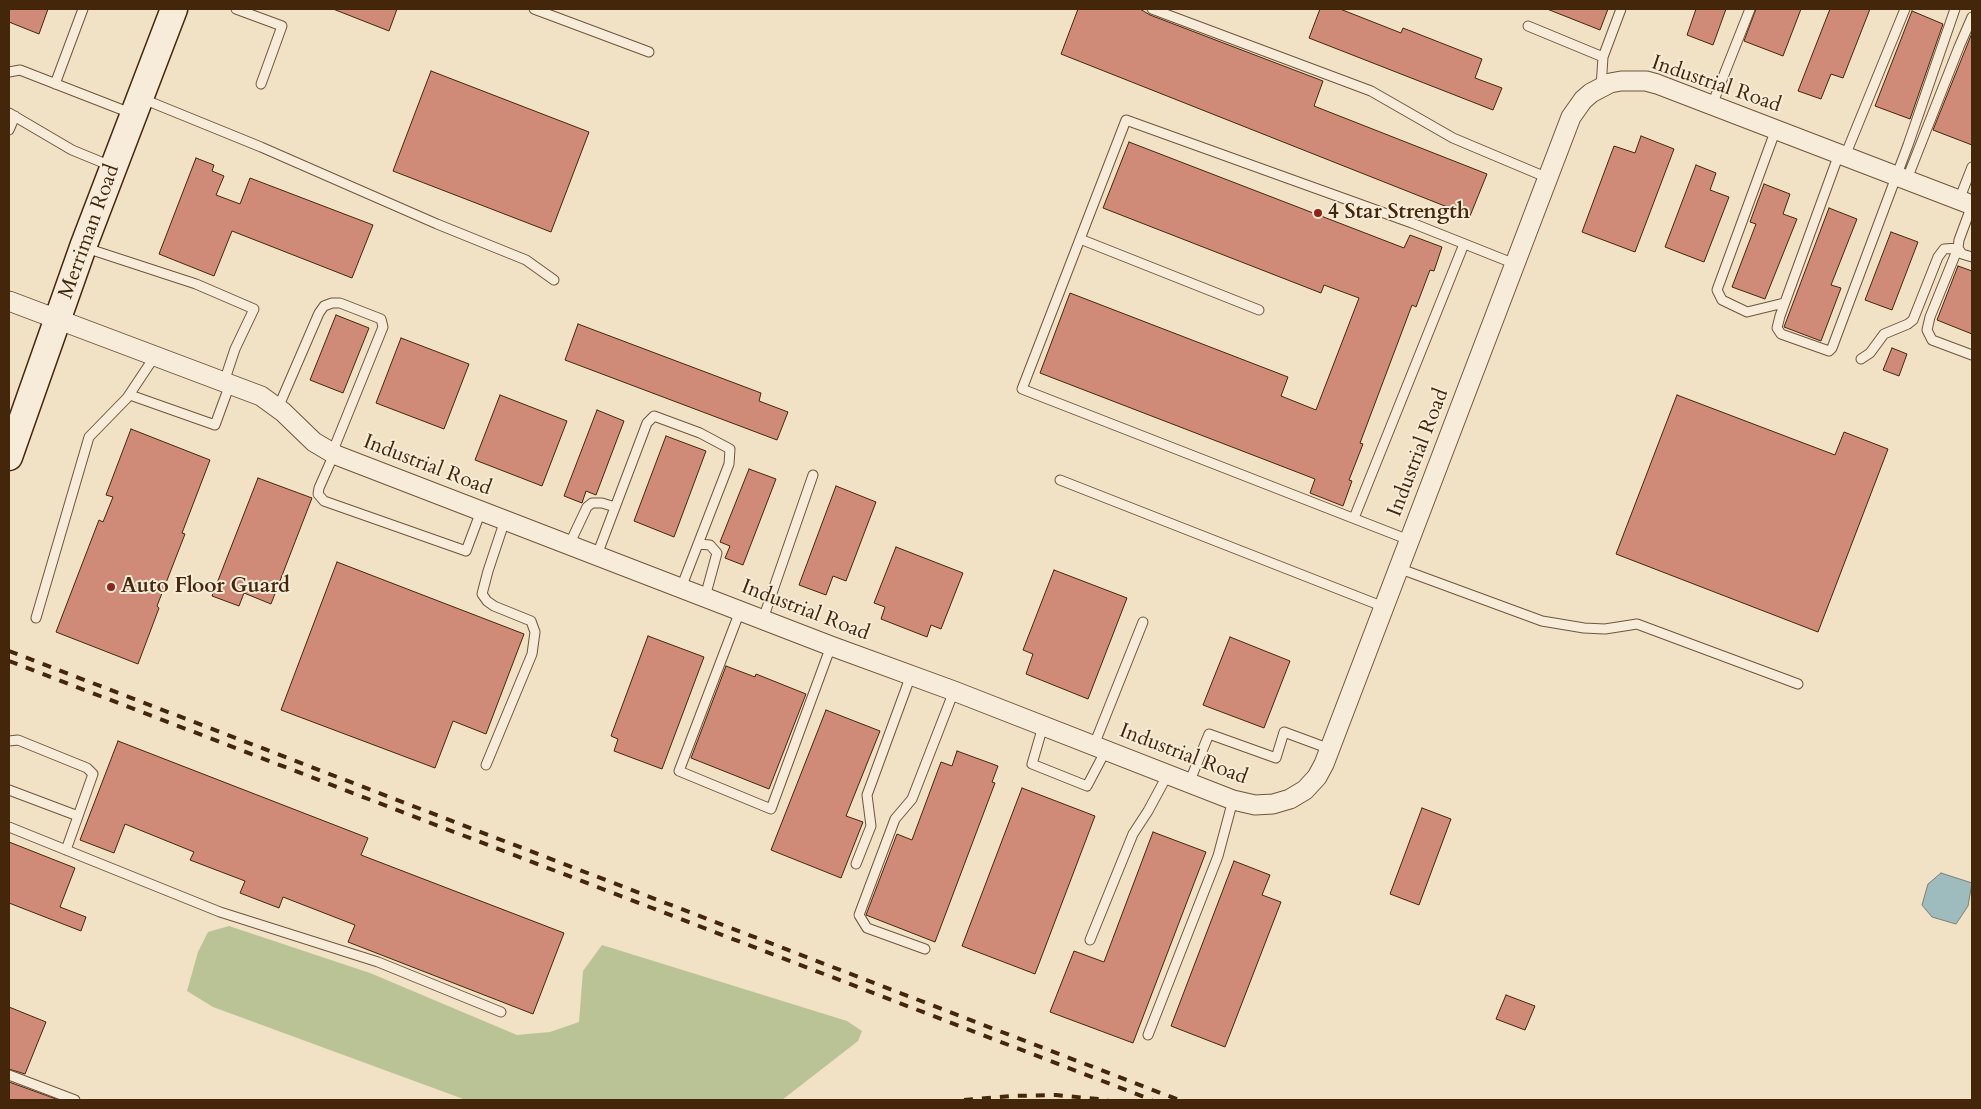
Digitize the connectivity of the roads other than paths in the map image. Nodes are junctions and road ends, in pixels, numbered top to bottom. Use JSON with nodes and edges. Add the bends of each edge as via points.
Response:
{"nodes":[{"id":1,"x":83,"y":9,"type":"edge"},
{"id":2,"x":174,"y":9,"type":"edge"},
{"id":3,"x":236,"y":9,"type":"edge"},
{"id":4,"x":534,"y":9,"type":"edge"},
{"id":5,"x":1152,"y":9,"type":"edge"},
{"id":6,"x":1621,"y":9,"type":"edge"},
{"id":7,"x":1750,"y":9,"type":"edge"},
{"id":8,"x":1905,"y":9,"type":"edge"},
{"id":9,"x":1955,"y":9,"type":"edge"},
{"id":10,"x":1972,"y":17,"type":"edge"},
{"id":11,"x":1528,"y":26,"type":"dead end"},
{"id":12,"x":649,"y":52,"type":"dead end"},
{"id":13,"x":1603,"y":58,"type":"junction"},
{"id":14,"x":9,"y":72,"type":"edge"},
{"id":15,"x":55,"y":84,"type":"junction"},
{"id":16,"x":261,"y":84,"type":"dead end"},
{"id":17,"x":1600,"y":87,"type":"junction"},
{"id":18,"x":1712,"y":105,"type":"junction"},
{"id":19,"x":137,"y":106,"type":"junction"},
{"id":20,"x":12,"y":115,"type":"edge"},
{"id":21,"x":1776,"y":129,"type":"junction"},
{"id":22,"x":9,"y":130,"type":"edge"},
{"id":23,"x":1842,"y":155,"type":"junction"},
{"id":24,"x":114,"y":167,"type":"junction"},
{"id":25,"x":1972,"y":167,"type":"edge"},
{"id":26,"x":1902,"y":177,"type":"junction"},
{"id":27,"x":1548,"y":178,"type":"junction"},
{"id":28,"x":1968,"y":203,"type":"edge"},
{"id":29,"x":1080,"y":239,"type":"junction"},
{"id":30,"x":1464,"y":244,"type":"junction"},
{"id":31,"x":83,"y":247,"type":"junction"},
{"id":32,"x":1958,"y":248,"type":"junction"},
{"id":33,"x":1972,"y":257,"type":"edge"},
{"id":34,"x":1515,"y":264,"type":"junction"},
{"id":35,"x":554,"y":280,"type":"dead end"},
{"id":36,"x":9,"y":301,"type":"edge"},
{"id":37,"x":1784,"y":303,"type":"junction"},
{"id":38,"x":1259,"y":310,"type":"dead end"},
{"id":39,"x":58,"y":320,"type":"junction"},
{"id":40,"x":1972,"y":355,"type":"edge"},
{"id":41,"x":155,"y":356,"type":"junction"},
{"id":42,"x":1861,"y":359,"type":"dead end"},
{"id":43,"x":227,"y":383,"type":"junction"},
{"id":44,"x":130,"y":394,"type":"junction"},
{"id":45,"x":278,"y":408,"type":"junction"},
{"id":46,"x":333,"y":453,"type":"junction"},
{"id":47,"x":9,"y":457,"type":"edge"},
{"id":48,"x":813,"y":475,"type":"dead end"},
{"id":49,"x":1060,"y":480,"type":"dead end"},
{"id":50,"x":615,"y":507,"type":"junction"},
{"id":51,"x":481,"y":510,"type":"junction"},
{"id":52,"x":1354,"y":518,"type":"junction"},
{"id":53,"x":505,"y":520,"type":"junction"},
{"id":54,"x":1410,"y":540,"type":"junction"},
{"id":55,"x":698,"y":544,"type":"junction"},
{"id":56,"x":569,"y":545,"type":"junction"},
{"id":57,"x":597,"y":555,"type":"junction"},
{"id":58,"x":1398,"y":568,"type":"junction"},
{"id":59,"x":681,"y":588,"type":"junction"},
{"id":60,"x":705,"y":597,"type":"junction"},
{"id":61,"x":1384,"y":607,"type":"junction"},
{"id":62,"x":740,"y":611,"type":"junction"},
{"id":63,"x":36,"y":618,"type":"dead end"},
{"id":64,"x":763,"y":619,"type":"junction"},
{"id":65,"x":1143,"y":622,"type":"dead end"},
{"id":66,"x":831,"y":646,"type":"junction"},
{"id":67,"x":911,"y":675,"type":"junction"},
{"id":68,"x":1798,"y":684,"type":"dead end"},
{"id":69,"x":954,"y":691,"type":"junction"},
{"id":70,"x":1043,"y":726,"type":"junction"},
{"id":71,"x":9,"y":741,"type":"edge"},
{"id":72,"x":1100,"y":748,"type":"junction"},
{"id":73,"x":1330,"y":749,"type":"junction"},
{"id":74,"x":486,"y":765,"type":"dead end"},
{"id":75,"x":1168,"y":774,"type":"junction"},
{"id":76,"x":1189,"y":783,"type":"junction"},
{"id":77,"x":9,"y":790,"type":"edge"},
{"id":78,"x":1233,"y":800,"type":"junction"},
{"id":79,"x":78,"y":816,"type":"junction"},
{"id":80,"x":9,"y":827,"type":"edge"},
{"id":81,"x":66,"y":850,"type":"junction"},
{"id":82,"x":856,"y":864,"type":"dead end"},
{"id":83,"x":1090,"y":940,"type":"dead end"},
{"id":84,"x":925,"y":950,"type":"dead end"},
{"id":85,"x":502,"y":1012,"type":"dead end"},
{"id":86,"x":1148,"y":1035,"type":"dead end"},
{"id":87,"x":9,"y":1075,"type":"edge"},
{"id":88,"x":75,"y":1100,"type":"edge"}],
"edges":[{"from":1,"to":15,"type":"lane"},
{"from":2,"to":19,"type":"main road","name":"Merriman Road"},
{"from":3,"to":16,"type":"lane","via":[[282,26]]},
{"from":4,"to":12,"type":"lane"},
{"from":5,"to":27,"type":"lane","via":[[1371,92],[1453,138]]},
{"from":6,"to":13,"type":"lane"},
{"from":7,"to":18,"type":"lane"},
{"from":8,"to":23,"type":"lane"},
{"from":9,"to":26,"type":"lane"},
{"from":10,"to":26,"type":"lane"},
{"from":11,"to":13,"type":"lane"},
{"from":13,"to":17,"type":"lane"},
{"from":14,"to":15,"type":"lane","via":[[20,70]]},
{"from":15,"to":19,"type":"lane"},
{"from":17,"to":18,"type":"street","name":"Industrial Road","via":[[1621,81],[1646,81]]},
{"from":17,"to":27,"type":"street","name":"Industrial Road","via":[[1583,100],[1571,117]]},
{"from":18,"to":21,"type":"street","name":"Industrial Road"},
{"from":19,"to":24,"type":"main road","name":"Merriman Road"},
{"from":19,"to":35,"type":"lane","via":[[261,147],[526,260]]},
{"from":20,"to":22,"type":"lane"},
{"from":20,"to":24,"type":"lane","via":[[72,150]]},
{"from":21,"to":23,"type":"street","name":"Industrial Road"},
{"from":21,"to":37,"type":"lane","via":[[1717,290],[1722,300],[1747,312]]},
{"from":23,"to":26,"type":"street","name":"Industrial Road"},
{"from":23,"to":37,"type":"lane"},
{"from":24,"to":31,"type":"main road","name":"Merriman Road"},
{"from":25,"to":28,"type":"lane"},
{"from":26,"to":28,"type":"street","name":"Industrial Road"},
{"from":26,"to":37,"type":"lane","via":[[1832,348],[1829,351],[1781,334],[1777,328]]},
{"from":27,"to":34,"type":"street","name":"Industrial Road"},
{"from":28,"to":32,"type":"lane"},
{"from":29,"to":30,"type":"lane","via":[[1126,120],[1412,222]]},
{"from":29,"to":38,"type":"lane"},
{"from":29,"to":52,"type":"lane","via":[[1022,389]]},
{"from":30,"to":34,"type":"lane"},
{"from":30,"to":52,"type":"lane"},
{"from":31,"to":39,"type":"main road","name":"Merriman Road"},
{"from":31,"to":43,"type":"lane","via":[[196,284],[254,309],[235,348]]},
{"from":32,"to":33,"type":"lane","via":[[1962,254]]},
{"from":32,"to":40,"type":"lane","via":[[1927,330],[1932,340]]},
{"from":32,"to":42,"type":"lane","via":[[1944,250],[1938,257],[1912,320],[1884,334],[1870,353]]},
{"from":34,"to":54,"type":"street","name":"Industrial Road"},
{"from":36,"to":39,"type":"street","name":"Industrial Road"},
{"from":39,"to":41,"type":"street","name":"Industrial Road"},
{"from":39,"to":47,"type":"main road","name":"Merriman Road"},
{"from":41,"to":43,"type":"street","name":"Industrial Road"},
{"from":41,"to":44,"type":"lane"},
{"from":43,"to":44,"type":"lane","via":[[215,425]]},
{"from":43,"to":45,"type":"street","name":"Industrial Road","via":[[261,396]]},
{"from":44,"to":63,"type":"lane","via":[[88,437]]},
{"from":45,"to":46,"type":"street","name":"Industrial Road","via":[[314,442]]},
{"from":45,"to":46,"type":"lane","via":[[324,306],[340,303],[381,319],[383,327]]},
{"from":46,"to":51,"type":"street","name":"Industrial Road"},
{"from":46,"to":51,"type":"lane","via":[[319,488],[318,494],[324,501],[466,551]]},
{"from":48,"to":64,"type":"lane"},
{"from":49,"to":61,"type":"lane"},
{"from":50,"to":55,"type":"lane","via":[[647,423],[654,416],[700,433],[730,450],[729,464]]},
{"from":50,"to":56,"type":"lane","via":[[602,503],[586,507]]},
{"from":50,"to":57,"type":"lane"},
{"from":51,"to":53,"type":"street","name":"Industrial Road"},
{"from":52,"to":54,"type":"lane"},
{"from":53,"to":56,"type":"street","name":"Industrial Road"},
{"from":53,"to":74,"type":"lane","via":[[482,594],[494,606],[531,621],[535,632],[532,654]]},
{"from":54,"to":58,"type":"street","name":"Industrial Road"},
{"from":55,"to":59,"type":"lane"},
{"from":55,"to":60,"type":"lane","via":[[710,545],[716,553]]},
{"from":56,"to":57,"type":"street","name":"Industrial Road"},
{"from":57,"to":59,"type":"street","name":"Industrial Road"},
{"from":58,"to":61,"type":"street","name":"Industrial Road"},
{"from":58,"to":68,"type":"lane","via":[[1542,621],[1605,629],[1637,624]]},
{"from":59,"to":60,"type":"street","name":"Industrial Road"},
{"from":60,"to":62,"type":"street","name":"Industrial Road"},
{"from":61,"to":73,"type":"street","name":"Industrial Road"},
{"from":62,"to":64,"type":"street","name":"Industrial Road"},
{"from":62,"to":66,"type":"lane","via":[[679,771],[771,809]]},
{"from":64,"to":66,"type":"street","name":"Industrial Road"},
{"from":65,"to":72,"type":"lane"},
{"from":66,"to":67,"type":"street","name":"Industrial Road"},
{"from":67,"to":69,"type":"street","name":"Industrial Road"},
{"from":67,"to":82,"type":"lane","via":[[867,795],[871,826]]},
{"from":69,"to":70,"type":"street","name":"Industrial Road"},
{"from":69,"to":84,"type":"lane","via":[[912,799],[895,819],[859,915],[867,928]]},
{"from":70,"to":72,"type":"street","name":"Industrial Road"},
{"from":70,"to":72,"type":"lane","via":[[1032,764],[1087,786]]},
{"from":71,"to":79,"type":"lane","via":[[18,740],[87,768],[93,774]]},
{"from":72,"to":75,"type":"street","name":"Industrial Road"},
{"from":73,"to":76,"type":"lane","via":[[1284,732],[1276,758],[1209,734]]},
{"from":73,"to":78,"type":"street","name":"Industrial Road","via":[[1317,776],[1305,790],[1290,799],[1255,805]]},
{"from":75,"to":76,"type":"street","name":"Industrial Road"},
{"from":75,"to":83,"type":"lane","via":[[1133,834]]},
{"from":76,"to":78,"type":"street","name":"Industrial Road"},
{"from":77,"to":79,"type":"lane"},
{"from":78,"to":86,"type":"lane","via":[[1218,856]]},
{"from":79,"to":81,"type":"lane"},
{"from":80,"to":81,"type":"lane"},
{"from":81,"to":85,"type":"lane","via":[[220,912],[378,962]]},
{"from":87,"to":88,"type":"lane"}]}
